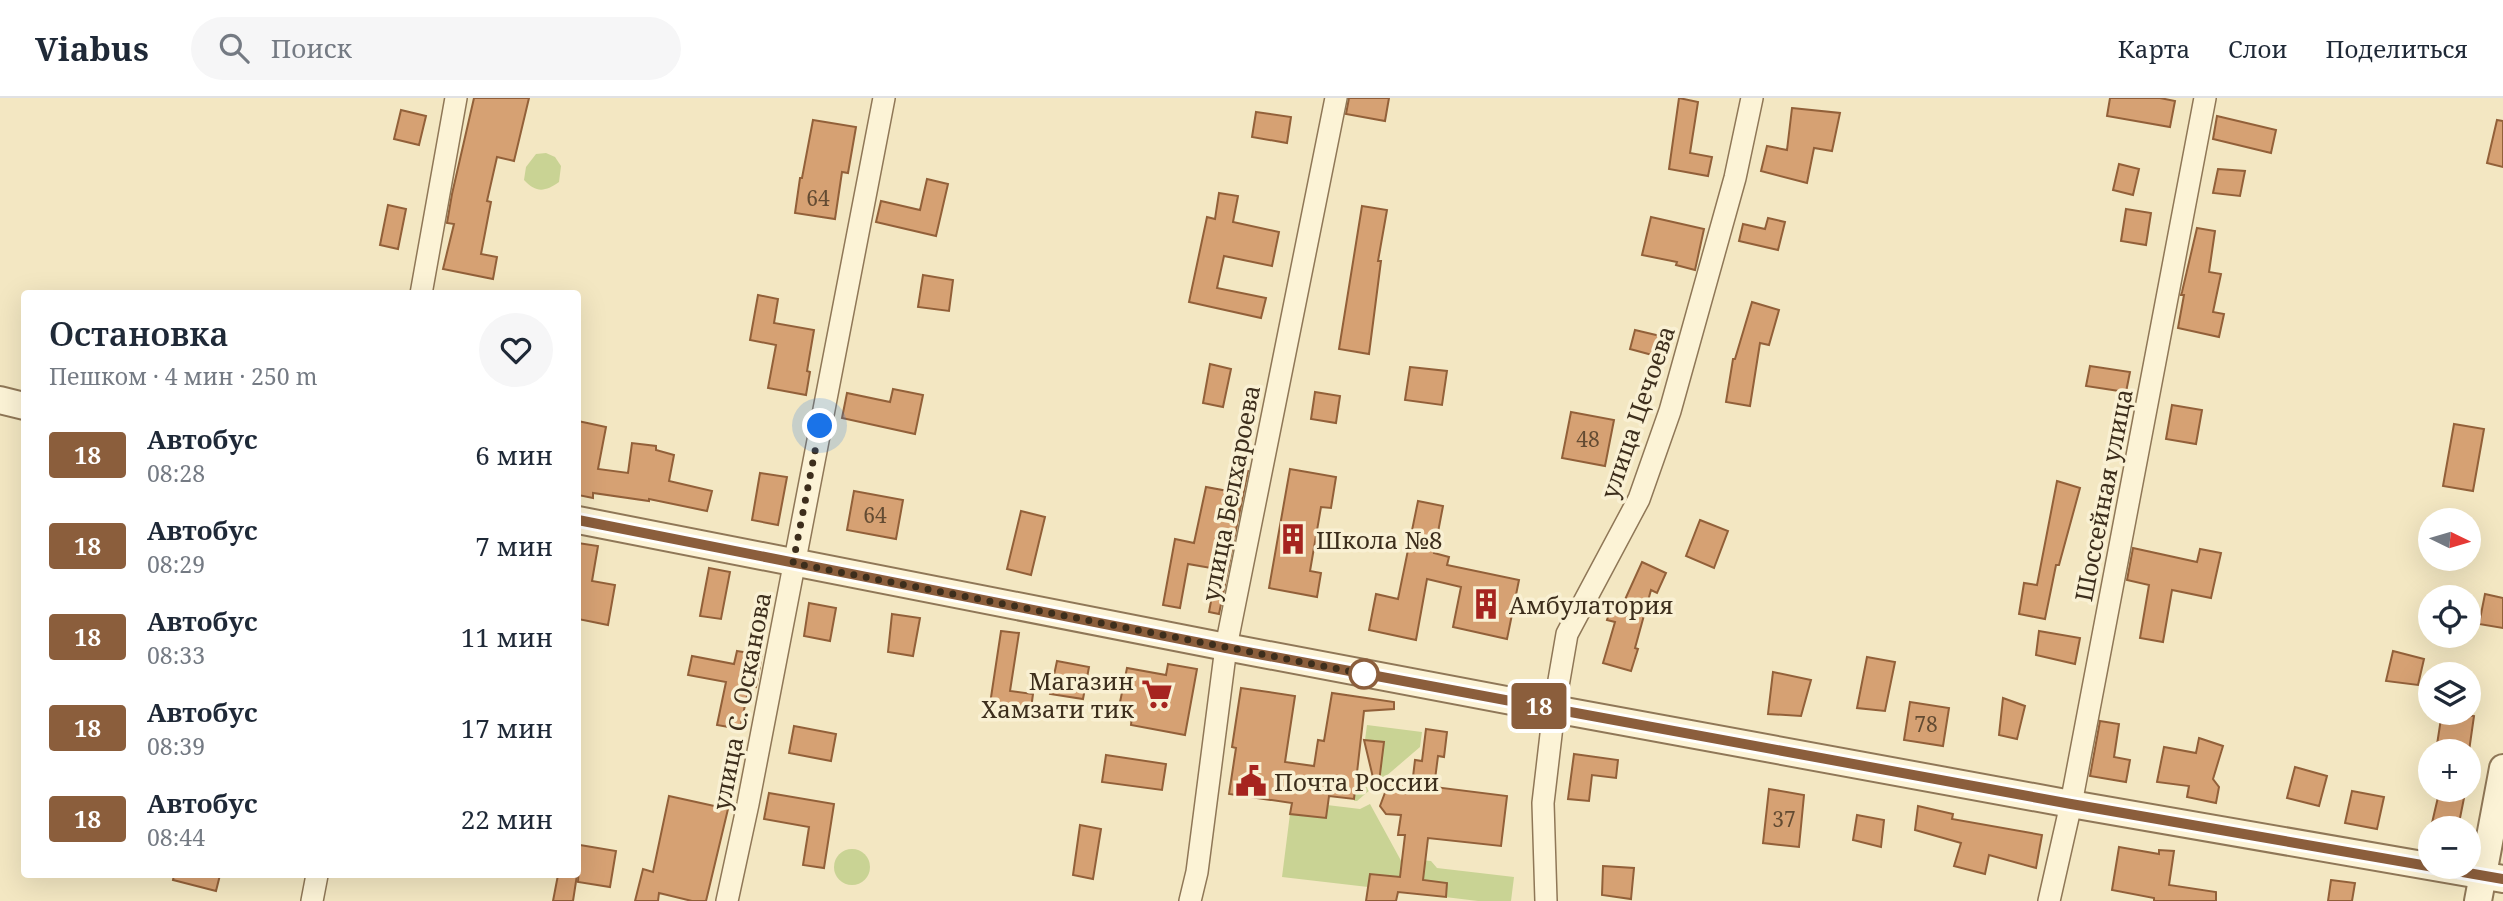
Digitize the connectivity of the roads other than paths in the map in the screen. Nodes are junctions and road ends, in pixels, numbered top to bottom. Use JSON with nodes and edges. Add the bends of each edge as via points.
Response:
{"nodes":[{"id":1,"x":456,"y":98,"type":"edge"},
{"id":2,"x":884,"y":98,"type":"edge"},
{"id":3,"x":1336,"y":98,"type":"edge"},
{"id":4,"x":1752,"y":98,"type":"edge"},
{"id":5,"x":2205,"y":98,"type":"edge"},
{"id":6,"x":422,"y":290,"type":"edge"},
{"id":7,"x":0,"y":400,"type":"edge"},
{"id":8,"x":21,"y":405,"type":"edge"},
{"id":9,"x":581,"y":521,"type":"edge"},
{"id":10,"x":793,"y":563,"type":"junction"},
{"id":11,"x":1226,"y":648,"type":"junction"},
{"id":12,"x":1554,"y":709,"type":"junction"},
{"id":13,"x":2503,"y":768,"type":"edge"},
{"id":14,"x":2071,"y":804,"type":"junction"},
{"id":15,"x":2493,"y":877,"type":"edge"},
{"id":16,"x":317,"y":878,"type":"edge"},
{"id":17,"x":313,"y":901,"type":"edge"},
{"id":18,"x":727,"y":901,"type":"edge"},
{"id":19,"x":1190,"y":901,"type":"edge"},
{"id":20,"x":1546,"y":901,"type":"edge"},
{"id":21,"x":2049,"y":901,"type":"edge"},
{"id":22,"x":2478,"y":901,"type":"edge"}],
"edges":[{"from":1,"to":6,"type":"street"},
{"from":2,"to":10,"type":"street","name":"улица С. Осканова"},
{"from":3,"to":11,"type":"street","name":"улица Белхароева"},
{"from":4,"to":12,"type":"street","name":"улица Цечоева","via":[[1735,178],[1670,411],[1639,499],[1567,634]]},
{"from":5,"to":14,"type":"street","name":"Шоссейная улица"},
{"from":7,"to":8,"type":"street"},
{"from":9,"to":10,"type":"street"},
{"from":10,"to":11,"type":"street"},
{"from":10,"to":18,"type":"street","name":"улица С. Осканова"},
{"from":11,"to":12,"type":"street"},
{"from":11,"to":19,"type":"street","name":"улица Белхароева"},
{"from":12,"to":14,"type":"street"},
{"from":12,"to":20,"type":"street","name":"улица Цечоева","via":[[1542,803]]},
{"from":13,"to":15,"type":"street"},
{"from":14,"to":15,"type":"street"},
{"from":14,"to":21,"type":"street","name":"Шоссейная улица"},
{"from":15,"to":22,"type":"street"},
{"from":16,"to":17,"type":"street"}]}
